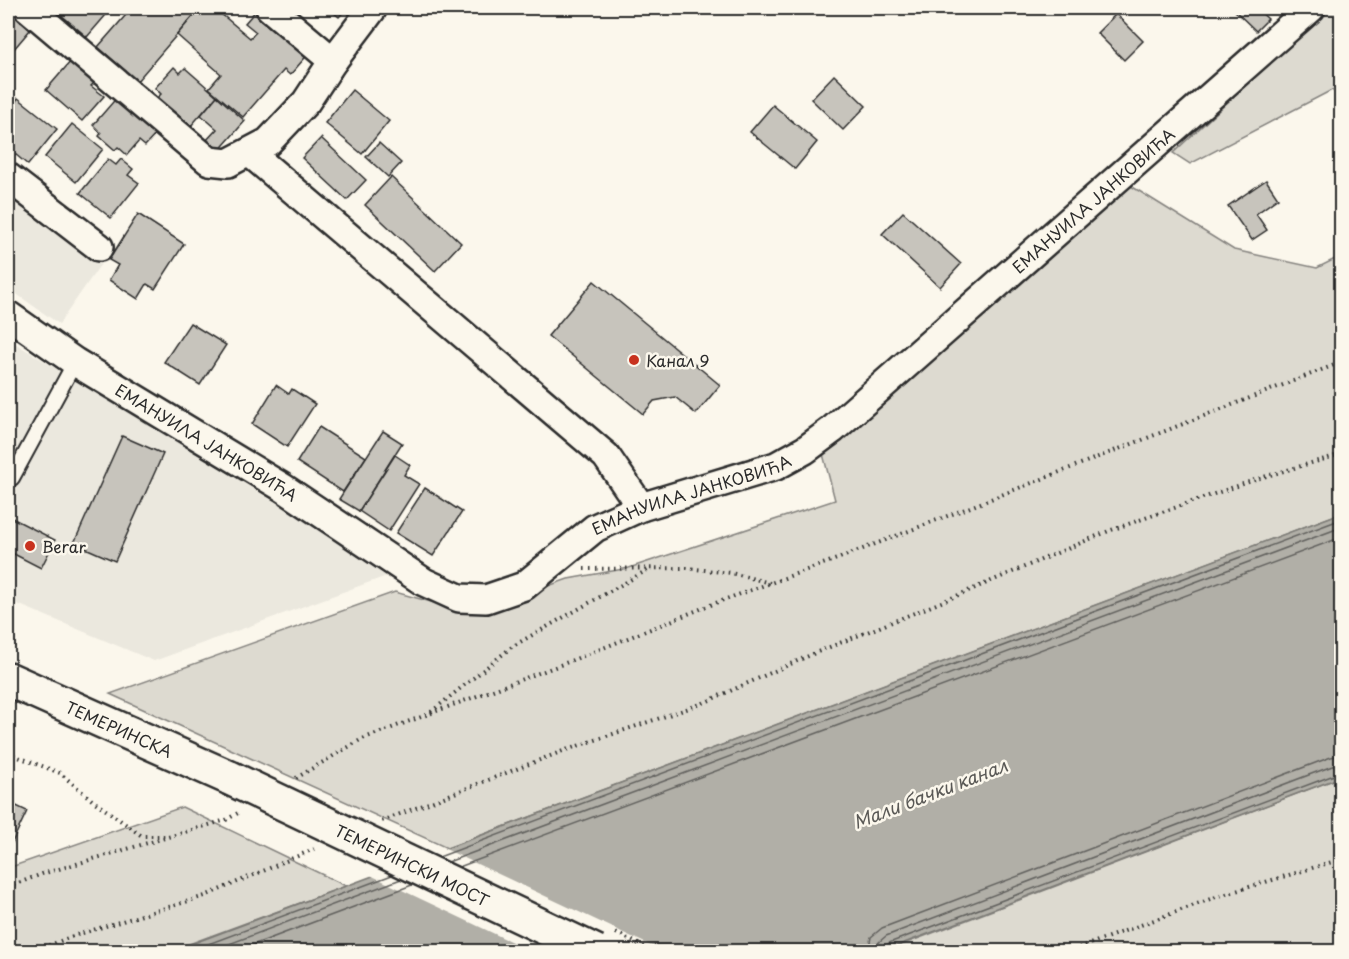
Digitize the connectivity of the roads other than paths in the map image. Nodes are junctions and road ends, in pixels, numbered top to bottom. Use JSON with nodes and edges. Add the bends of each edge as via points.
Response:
{"nodes":[{"id":1,"x":28,"y":8,"type":"edge"},
{"id":2,"x":270,"y":8,"type":"edge"},
{"id":3,"x":373,"y":8,"type":"edge"},
{"id":4,"x":1311,"y":8,"type":"edge"},
{"id":5,"x":333,"y":61,"type":"junction"},
{"id":6,"x":239,"y":158,"type":"junction"},
{"id":7,"x":8,"y":177,"type":"edge"},
{"id":8,"x":99,"y":248,"type":"dead end"},
{"id":9,"x":8,"y":315,"type":"edge"},
{"id":10,"x":75,"y":362,"type":"junction"},
{"id":11,"x":12,"y":478,"type":"dead end"},
{"id":12,"x":641,"y":507,"type":"junction"},
{"id":13,"x":8,"y":679,"type":"edge"},
{"id":14,"x":230,"y":778,"type":"joint"},
{"id":15,"x":596,"y":951,"type":"edge"}],
"edges":[{"from":1,"to":6,"type":"street","via":[[209,161]]},
{"from":2,"to":5,"type":"street"},
{"from":3,"to":5,"type":"street"},
{"from":4,"to":12,"type":"street","name":"ЕМАНУИЛА ЈАНКОВИЋА","via":[[832,430],[776,466]]},
{"from":5,"to":6,"type":"street","via":[[306,102],[268,142]]},
{"from":6,"to":12,"type":"street","via":[[606,456]]},
{"from":7,"to":8,"type":"street"},
{"from":9,"to":10,"type":"street","name":"ЕМАНУИЛА ЈАНКОВИЋА"},
{"from":10,"to":11,"type":"lane"},
{"from":10,"to":12,"type":"street","name":"ЕМАНУИЛА ЈАНКОВИЋА","via":[[282,487],[423,582],[459,598],[486,599],[524,586],[595,528]]},
{"from":13,"to":14,"type":"main road","name":"ТЕМЕРИНСКА"},
{"from":14,"to":15,"type":"main road","name":"ТЕМЕРИНСКИ МОСТ","bridge":true}]}
